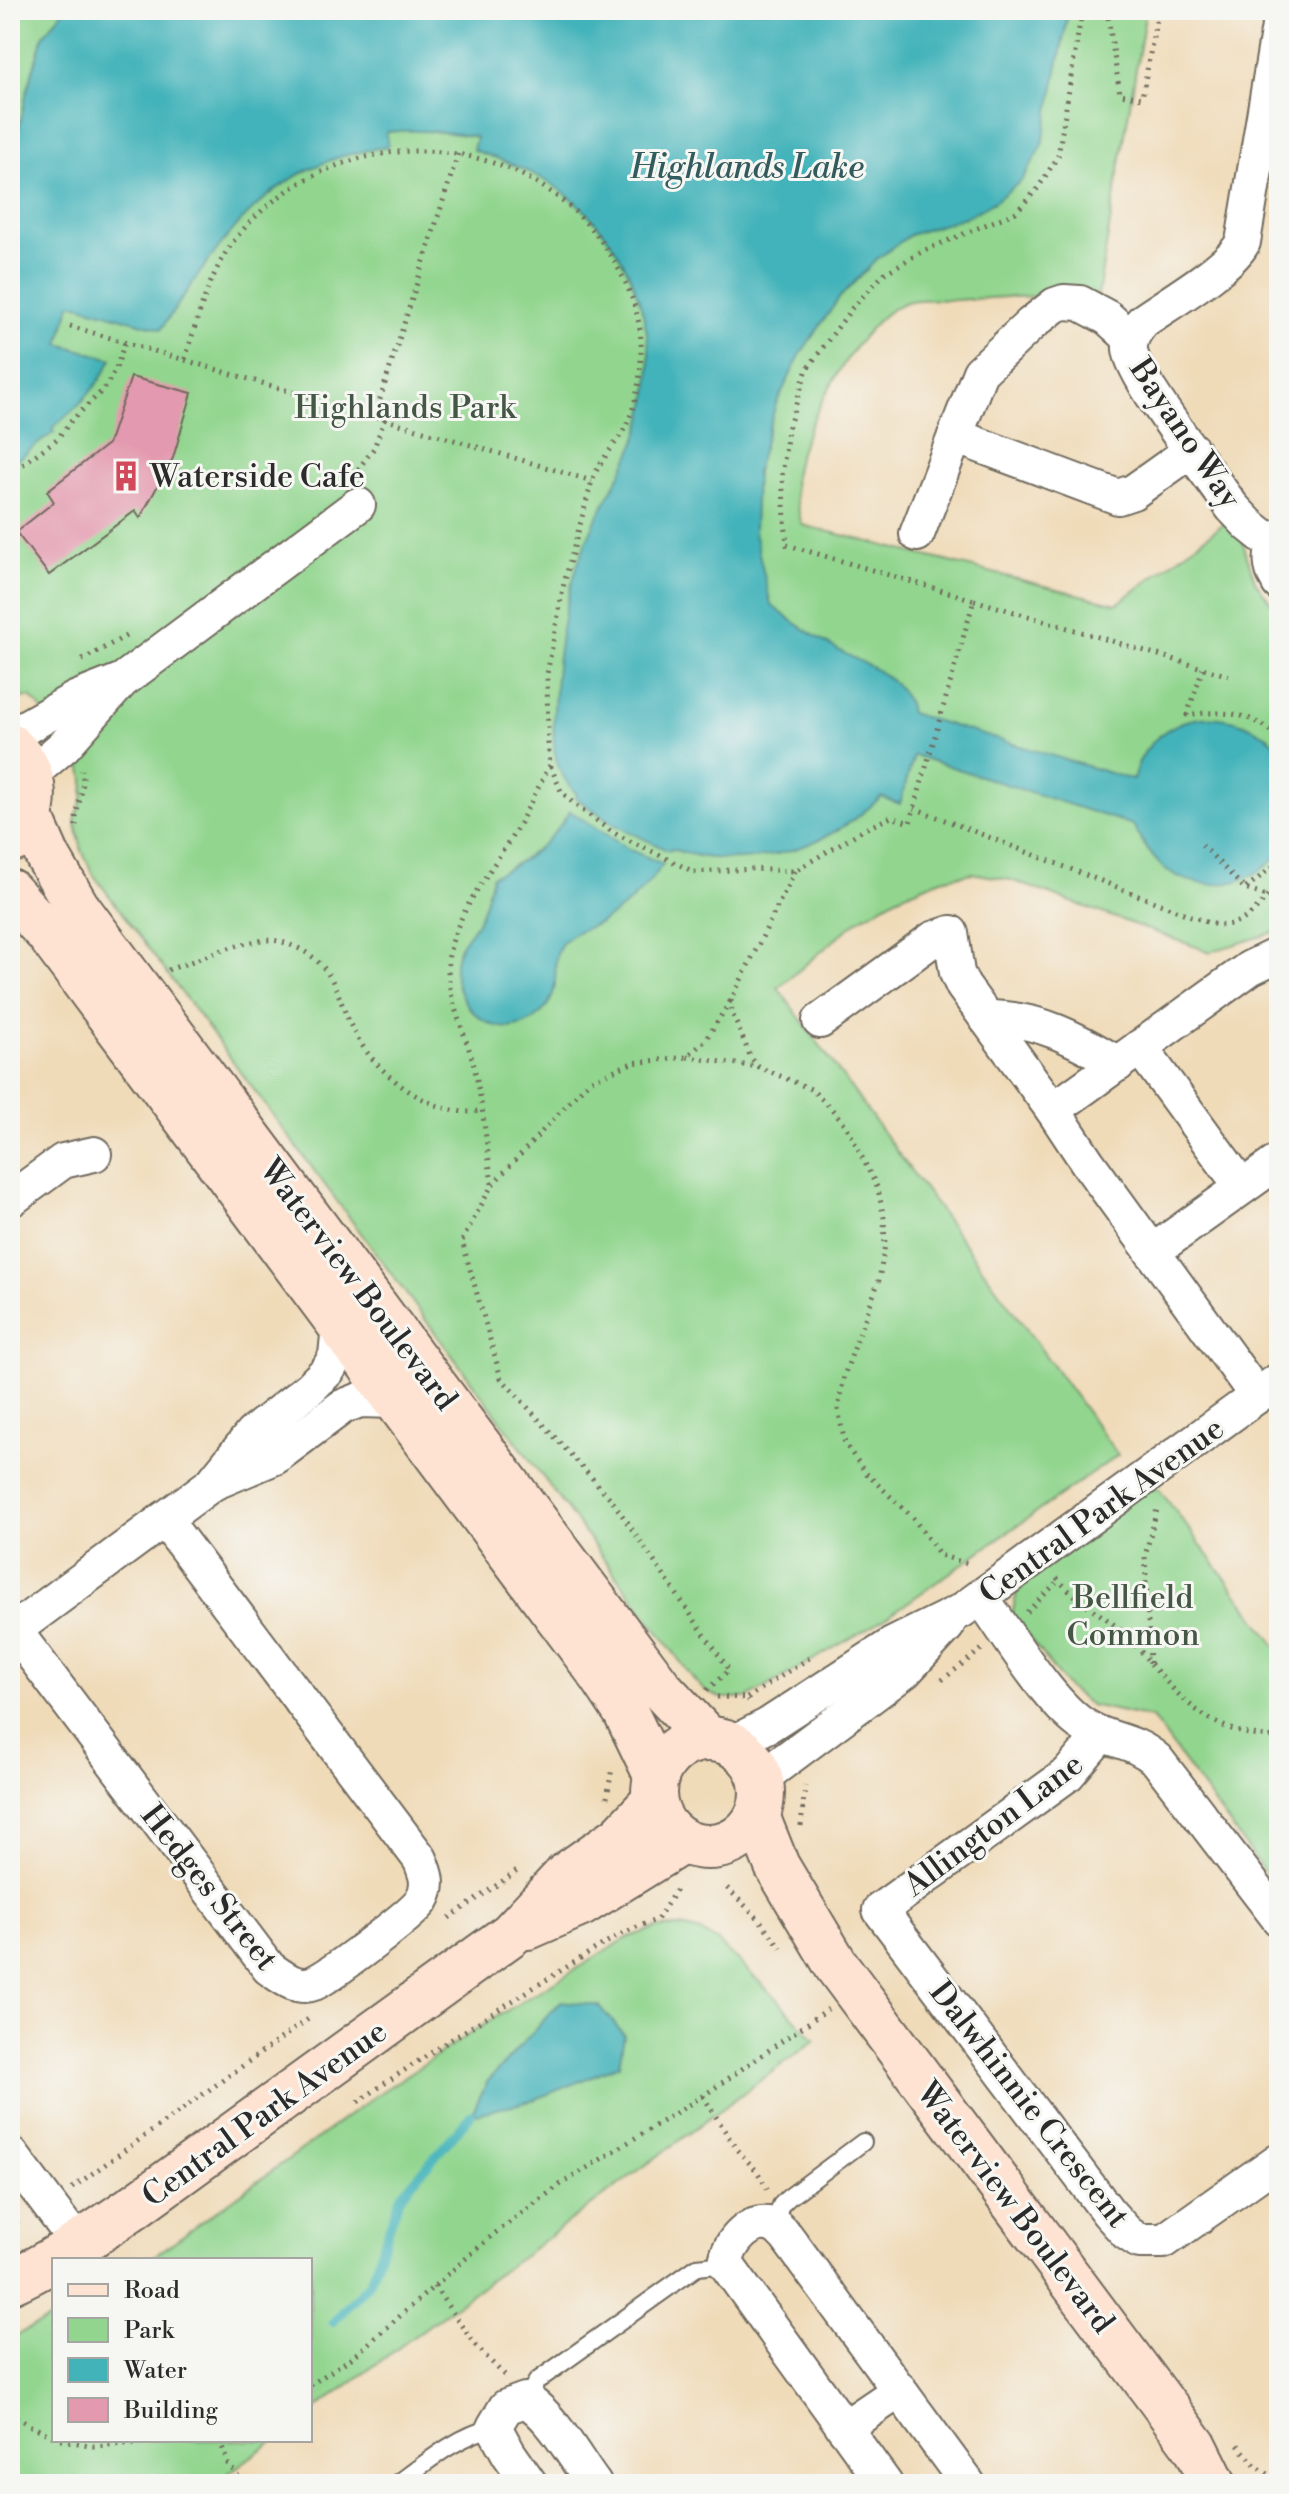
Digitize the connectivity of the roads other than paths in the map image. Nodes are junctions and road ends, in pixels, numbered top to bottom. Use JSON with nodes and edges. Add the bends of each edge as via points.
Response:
{"nodes":[{"id":1,"x":1279,"y":26,"type":"edge"},
{"id":2,"x":1272,"y":113,"type":"edge"},
{"id":3,"x":1131,"y":339,"type":"junction"},
{"id":4,"x":955,"y":436,"type":"junction"},
{"id":5,"x":1192,"y":450,"type":"junction"},
{"id":6,"x":358,"y":505,"type":"dead end"},
{"id":7,"x":917,"y":534,"type":"dead end"},
{"id":8,"x":1277,"y":541,"type":"edge"},
{"id":9,"x":1279,"y":583,"type":"edge"},
{"id":10,"x":123,"y":680,"type":"junction"},
{"id":11,"x":10,"y":736,"type":"edge"},
{"id":12,"x":20,"y":795,"type":"edge"},
{"id":13,"x":10,"y":892,"type":"edge"},
{"id":14,"x":1279,"y":954,"type":"edge"},
{"id":15,"x":986,"y":1018,"type":"junction"},
{"id":16,"x":820,"y":1021,"type":"dead end"},
{"id":17,"x":1129,"y":1056,"type":"junction"},
{"id":18,"x":1053,"y":1110,"type":"junction"},
{"id":19,"x":94,"y":1154,"type":"dead end"},
{"id":20,"x":1279,"y":1161,"type":"edge"},
{"id":21,"x":1242,"y":1187,"type":"junction"},
{"id":22,"x":10,"y":1200,"type":"edge"},
{"id":23,"x":1152,"y":1252,"type":"junction"},
{"id":24,"x":339,"y":1325,"type":"junction"},
{"id":25,"x":1268,"y":1388,"type":"edge"},
{"id":26,"x":395,"y":1401,"type":"junction"},
{"id":27,"x":213,"y":1483,"type":"junction"},
{"id":28,"x":164,"y":1519,"type":"junction"},
{"id":29,"x":971,"y":1591,"type":"junction"},
{"id":30,"x":12,"y":1632,"type":"edge"},
{"id":31,"x":706,"y":1731,"type":"junction"},
{"id":32,"x":1101,"y":1735,"type":"junction"},
{"id":33,"x":655,"y":1788,"type":"junction"},
{"id":34,"x":759,"y":1797,"type":"junction"},
{"id":35,"x":692,"y":1857,"type":"junction"},
{"id":36,"x":880,"y":1910,"type":"joint"},
{"id":37,"x":1279,"y":1919,"type":"edge"},
{"id":38,"x":511,"y":1934,"type":"junction"},
{"id":39,"x":845,"y":1977,"type":"junction"},
{"id":40,"x":863,"y":2142,"type":"dead end"},
{"id":41,"x":10,"y":2153,"type":"edge"},
{"id":42,"x":1279,"y":2160,"type":"edge"},
{"id":43,"x":778,"y":2216,"type":"junction"},
{"id":44,"x":79,"y":2245,"type":"junction"},
{"id":45,"x":55,"y":2258,"type":"edge"},
{"id":46,"x":52,"y":2259,"type":"edge"},
{"id":47,"x":726,"y":2264,"type":"junction"},
{"id":48,"x":10,"y":2282,"type":"edge"},
{"id":49,"x":900,"y":2390,"type":"junction"},
{"id":50,"x":525,"y":2400,"type":"junction"},
{"id":51,"x":494,"y":2427,"type":"junction"},
{"id":52,"x":844,"y":2428,"type":"junction"},
{"id":53,"x":1205,"y":2466,"type":"edge"},
{"id":54,"x":397,"y":2484,"type":"edge"},
{"id":55,"x":530,"y":2484,"type":"edge"},
{"id":56,"x":594,"y":2484,"type":"edge"},
{"id":57,"x":885,"y":2484,"type":"edge"},
{"id":58,"x":968,"y":2484,"type":"edge"},
{"id":59,"x":1237,"y":2484,"type":"edge"}],
"edges":[{"from":1,"to":2,"type":"street","name":"Bayano Way"},
{"from":2,"to":3,"type":"street","name":"Bayano Way","via":[[1240,250],[1143,321]]},
{"from":3,"to":4,"type":"street","via":[[1092,307],[1055,305],[980,372]]},
{"from":3,"to":5,"type":"street","name":"Bayano Way","via":[[1139,374]]},
{"from":4,"to":5,"type":"street","via":[[1118,497]]},
{"from":4,"to":7,"type":"street"},
{"from":5,"to":8,"type":"street","name":"Bayano Way","via":[[1232,507],[1249,525]]},
{"from":6,"to":10,"type":"street"},
{"from":8,"to":9,"type":"street","via":[[1270,556]]},
{"from":10,"to":11,"type":"street","via":[[75,699]]},
{"from":10,"to":12,"type":"street"},
{"from":12,"to":31,"type":"street","name":"Waterview Boulevard","via":[[77,907]]},
{"from":13,"to":24,"type":"street","name":"Waterview Boulevard","via":[[49,935]]},
{"from":14,"to":17,"type":"street","via":[[1250,968]]},
{"from":15,"to":16,"type":"street","via":[[957,973],[951,933],[933,939]]},
{"from":15,"to":17,"type":"street","via":[[1013,1018]]},
{"from":15,"to":18,"type":"street"},
{"from":17,"to":18,"type":"street"},
{"from":17,"to":21,"type":"street"},
{"from":18,"to":23,"type":"street"},
{"from":19,"to":22,"type":"street","via":[[63,1161]]},
{"from":20,"to":21,"type":"street"},
{"from":21,"to":23,"type":"street"},
{"from":23,"to":25,"type":"street"},
{"from":24,"to":26,"type":"street","name":"Waterview Boulevard"},
{"from":24,"to":27,"type":"street","via":[[336,1356],[328,1370],[252,1434]]},
{"from":25,"to":29,"type":"street","name":"Central Park Avenue","via":[[1037,1555]]},
{"from":26,"to":27,"type":"street","via":[[360,1400],[342,1407],[275,1457]]},
{"from":26,"to":33,"type":"street","name":"Waterview Boulevard","via":[[601,1675],[625,1711]]},
{"from":27,"to":28,"type":"street"},
{"from":28,"to":30,"type":"street"},
{"from":28,"to":30,"type":"street","name":"Hedges Street","via":[[420,1859],[428,1879],[423,1898],[407,1917],[312,1984],[290,1983],[269,1968]]},
{"from":29,"to":31,"type":"street","name":"Central Park Avenue","via":[[767,1726]]},
{"from":29,"to":32,"type":"street","via":[[1063,1707]]},
{"from":29,"to":34,"type":"street","name":"Central Park Avenue","via":[[905,1671]]},
{"from":31,"to":33,"type":"street","via":[[664,1760]]},
{"from":31,"to":34,"type":"street","via":[[750,1758]]},
{"from":32,"to":36,"type":"street","name":"Allington Lane","via":[[1068,1774]]},
{"from":32,"to":37,"type":"street","via":[[1125,1740],[1157,1760]]},
{"from":33,"to":35,"type":"street","via":[[663,1825]]},
{"from":33,"to":38,"type":"street","name":"Central Park Avenue","via":[[620,1837],[567,1874]]},
{"from":34,"to":35,"type":"street","via":[[746,1831]]},
{"from":34,"to":39,"type":"street","name":"Waterview Boulevard","via":[[777,1866]]},
{"from":35,"to":38,"type":"street","name":"Central Park Avenue"},
{"from":35,"to":39,"type":"street","name":"Waterview Boulevard","via":[[783,1909]]},
{"from":36,"to":42,"type":"street","name":"Dalwhinnie Crescent","via":[[1108,2212],[1139,2241],[1164,2241]]},
{"from":38,"to":44,"type":"street","name":"Central Park Avenue"},
{"from":39,"to":53,"type":"street","name":"Waterview Boulevard"},
{"from":40,"to":43,"type":"lane"},
{"from":41,"to":44,"type":"street"},
{"from":43,"to":47,"type":"street","via":[[734,2240]]},
{"from":43,"to":49,"type":"street","via":[[786,2236]]},
{"from":44,"to":45,"type":"street","name":"Central Park Avenue"},
{"from":46,"to":48,"type":"street","name":"Central Park Avenue"},
{"from":47,"to":50,"type":"lane","via":[[697,2267],[537,2381]]},
{"from":47,"to":52,"type":"street"},
{"from":49,"to":52,"type":"street"},
{"from":49,"to":58,"type":"street"},
{"from":50,"to":51,"type":"street","via":[[506,2407]]},
{"from":50,"to":56,"type":"street","via":[[547,2419]]},
{"from":51,"to":54,"type":"lane","via":[[456,2441]]},
{"from":51,"to":55,"type":"street"},
{"from":52,"to":57,"type":"street"},
{"from":53,"to":59,"type":"street","name":"Waterview Boulevard"}]}
